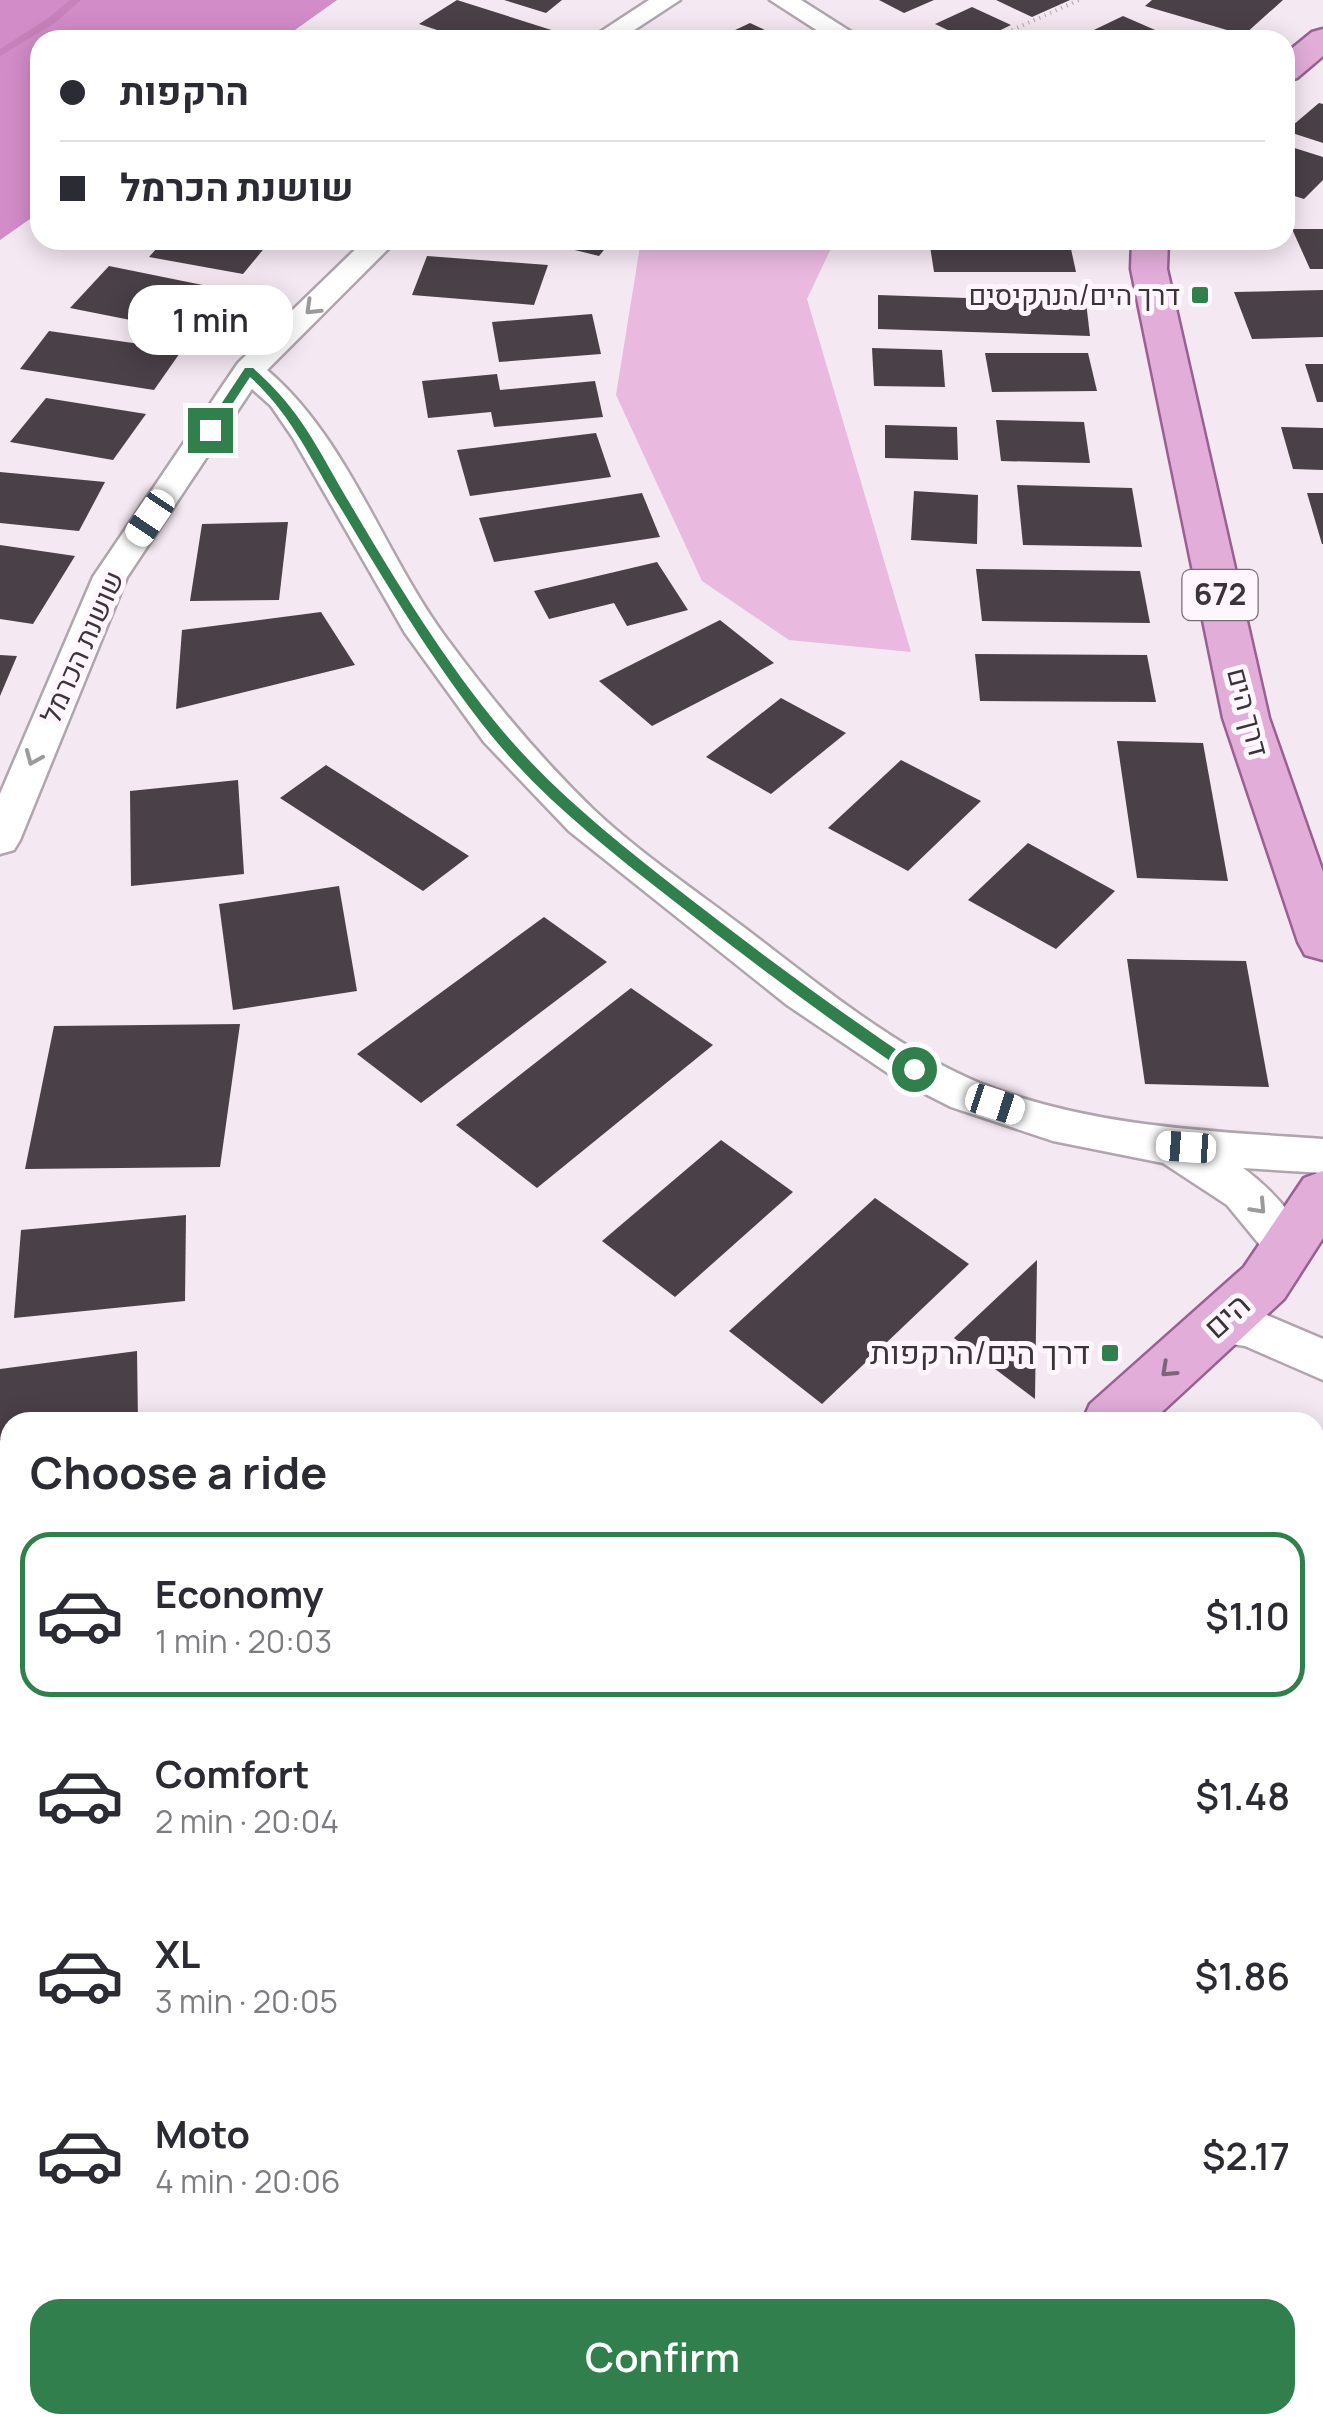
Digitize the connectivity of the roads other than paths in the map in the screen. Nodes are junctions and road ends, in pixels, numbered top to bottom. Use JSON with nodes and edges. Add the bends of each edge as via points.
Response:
{"nodes":[{"id":1,"x":667,"y":0,"type":"edge"},
{"id":2,"x":784,"y":0,"type":"edge"},
{"id":3,"x":618,"y":30,"type":"edge"},
{"id":4,"x":834,"y":30,"type":"edge"},
{"id":5,"x":1323,"y":39,"type":"edge"},
{"id":6,"x":1295,"y":63,"type":"edge"},
{"id":7,"x":372,"y":250,"type":"edge"},
{"id":8,"x":1149,"y":250,"type":"edge"},
{"id":9,"x":249,"y":370,"type":"junction"},
{"id":10,"x":0,"y":840,"type":"edge"},
{"id":11,"x":1323,"y":942,"type":"edge"},
{"id":12,"x":1156,"y":1145,"type":"junction"},
{"id":13,"x":1323,"y":1156,"type":"edge"},
{"id":14,"x":1323,"y":1193,"type":"edge"},
{"id":15,"x":1290,"y":1248,"type":"junction"},
{"id":16,"x":1217,"y":1324,"type":"junction"},
{"id":17,"x":1323,"y":1360,"type":"edge"},
{"id":18,"x":1122,"y":1412,"type":"edge"}],
"edges":[{"from":1,"to":3,"type":"street"},
{"from":2,"to":4,"type":"street"},
{"from":5,"to":6,"type":"main road"},
{"from":7,"to":9,"type":"street","name":"שושנת הכרמל","one_way":true},
{"from":8,"to":11,"type":"main road","name":"דרך הים","number":"672","via":[[1148,269],[1246,718]]},
{"from":9,"to":10,"type":"street","name":"שושנת הכרמל","one_way":true,"via":[[110,578]]},
{"from":9,"to":12,"type":"street","via":[[282,399],[309,438],[418,625],[497,733],[583,822],[802,994],[914,1069],[966,1095],[1054,1124]]},
{"from":12,"to":13,"type":"street"},
{"from":12,"to":15,"type":"street","one_way":true,"via":[[1235,1183]]},
{"from":14,"to":15,"type":"main road","name":"הים"},
{"from":15,"to":16,"type":"main road","name":"הים","via":[[1264,1283]]},
{"from":16,"to":17,"type":"street","via":[[1250,1327]]},
{"from":16,"to":18,"type":"main road","name":"הים","one_way":true}]}
